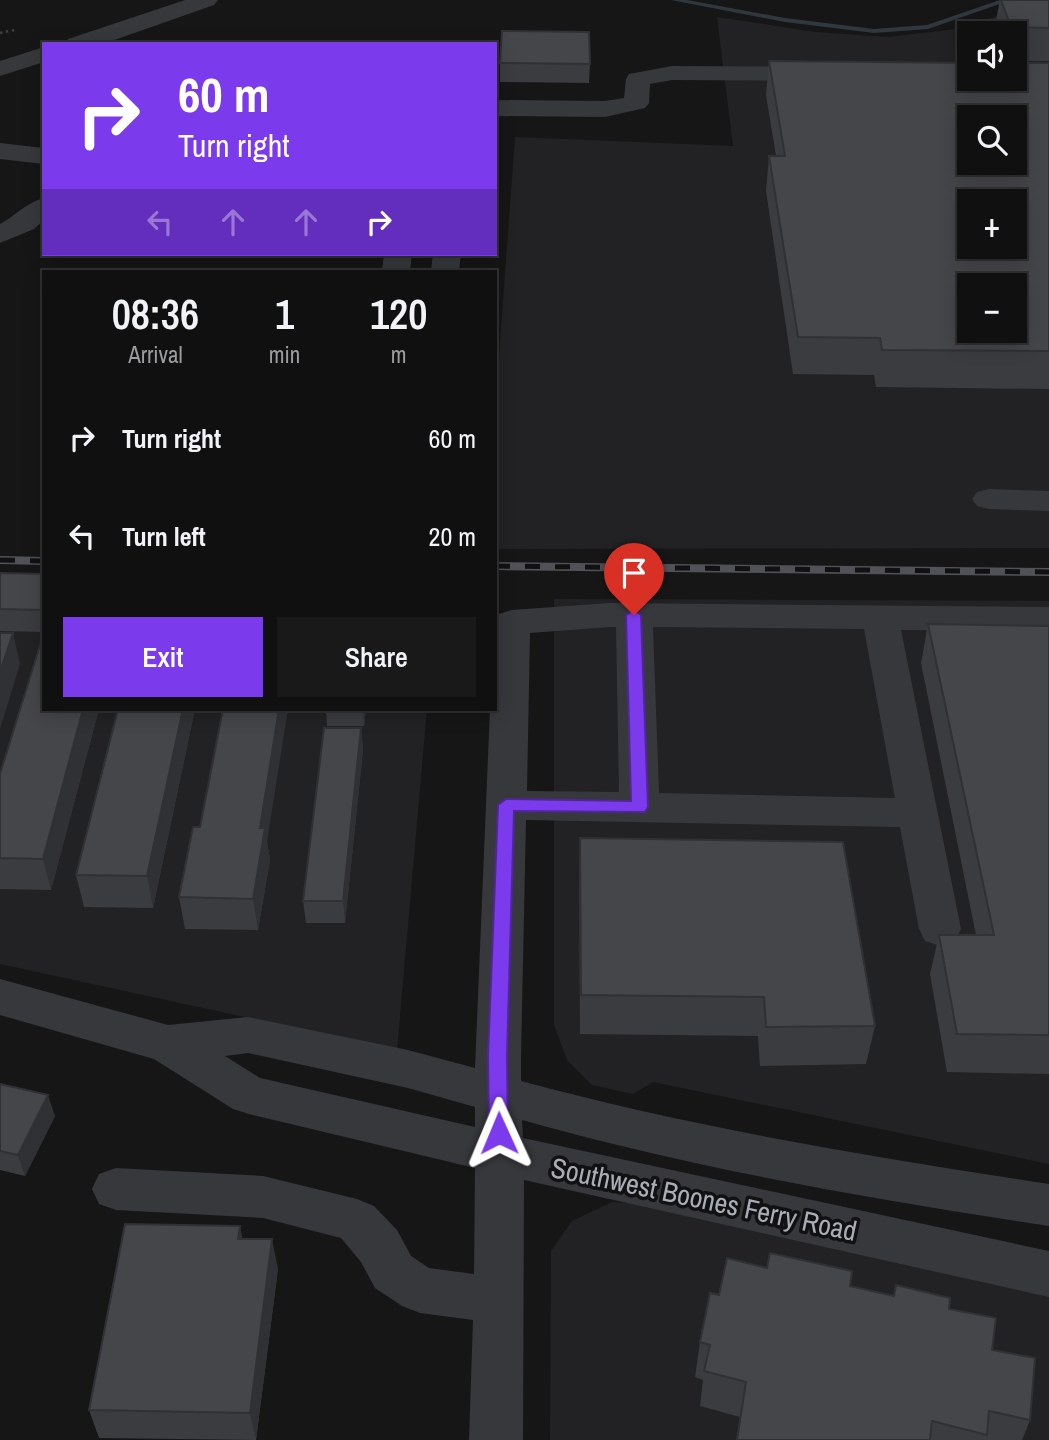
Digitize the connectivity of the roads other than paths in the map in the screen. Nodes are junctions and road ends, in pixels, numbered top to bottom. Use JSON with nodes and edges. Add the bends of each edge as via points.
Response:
{"nodes":[{"id":1,"x":206,"y":0,"type":"edge"},
{"id":2,"x":83,"y":42,"type":"edge"},
{"id":3,"x":42,"y":55,"type":"edge"},
{"id":4,"x":0,"y":69,"type":"edge"},
{"id":5,"x":848,"y":74,"type":"edge"},
{"id":6,"x":497,"y":108,"type":"edge"},
{"id":7,"x":0,"y":151,"type":"edge"},
{"id":8,"x":42,"y":156,"type":"edge"},
{"id":9,"x":42,"y":208,"type":"edge"},
{"id":10,"x":0,"y":235,"type":"edge"},
{"id":11,"x":989,"y":499,"type":"dead end"},
{"id":12,"x":1049,"y":501,"type":"edge"},
{"id":13,"x":634,"y":615,"type":"junction"},
{"id":14,"x":880,"y":617,"type":"junction"},
{"id":15,"x":1049,"y":620,"type":"edge"},
{"id":16,"x":506,"y":805,"type":"junction"},
{"id":17,"x":639,"y":807,"type":"junction"},
{"id":18,"x":917,"y":813,"type":"junction"},
{"id":19,"x":940,"y":929,"type":"dead end"},
{"id":20,"x":0,"y":997,"type":"edge"},
{"id":21,"x":168,"y":1044,"type":"junction"},
{"id":22,"x":498,"y":1093,"type":"junction"},
{"id":23,"x":499,"y":1153,"type":"junction"},
{"id":24,"x":116,"y":1189,"type":"dead end"},
{"id":25,"x":1049,"y":1205,"type":"edge"},
{"id":26,"x":1049,"y":1274,"type":"edge"},
{"id":27,"x":499,"y":1300,"type":"junction"},
{"id":28,"x":496,"y":1440,"type":"edge"}],
"edges":[{"from":1,"to":2,"type":"street"},
{"from":3,"to":4,"type":"street"},
{"from":5,"to":6,"type":"street","via":[[672,73],[638,79],[636,103],[605,109]]},
{"from":7,"to":8,"type":"street"},
{"from":9,"to":10,"type":"street"},
{"from":11,"to":12,"type":"street"},
{"from":13,"to":14,"type":"street"},
{"from":13,"to":16,"type":"street","via":[[512,622]]},
{"from":13,"to":17,"type":"street"},
{"from":14,"to":15,"type":"street"},
{"from":14,"to":18,"type":"street"},
{"from":16,"to":17,"type":"street"},
{"from":16,"to":22,"type":"street"},
{"from":17,"to":18,"type":"street"},
{"from":18,"to":19,"type":"street"},
{"from":20,"to":21,"type":"street","name":"Southwest Boones Ferry Road"},
{"from":21,"to":22,"type":"street","name":"Southwest Boones Ferry Road","via":[[248,1035]]},
{"from":21,"to":23,"type":"street","name":"Southwest Boones Ferry Road","via":[[248,1095]]},
{"from":22,"to":23,"type":"street"},
{"from":22,"to":25,"type":"street","name":"Southwest Boones Ferry Road","via":[[604,1123],[857,1176]]},
{"from":23,"to":26,"type":"street","name":"Southwest Boones Ferry Road"},
{"from":23,"to":27,"type":"street"},
{"from":24,"to":27,"type":"street","via":[[263,1197],[317,1209],[357,1221],[379,1245],[393,1272],[420,1290]]},
{"from":27,"to":28,"type":"street"}]}
